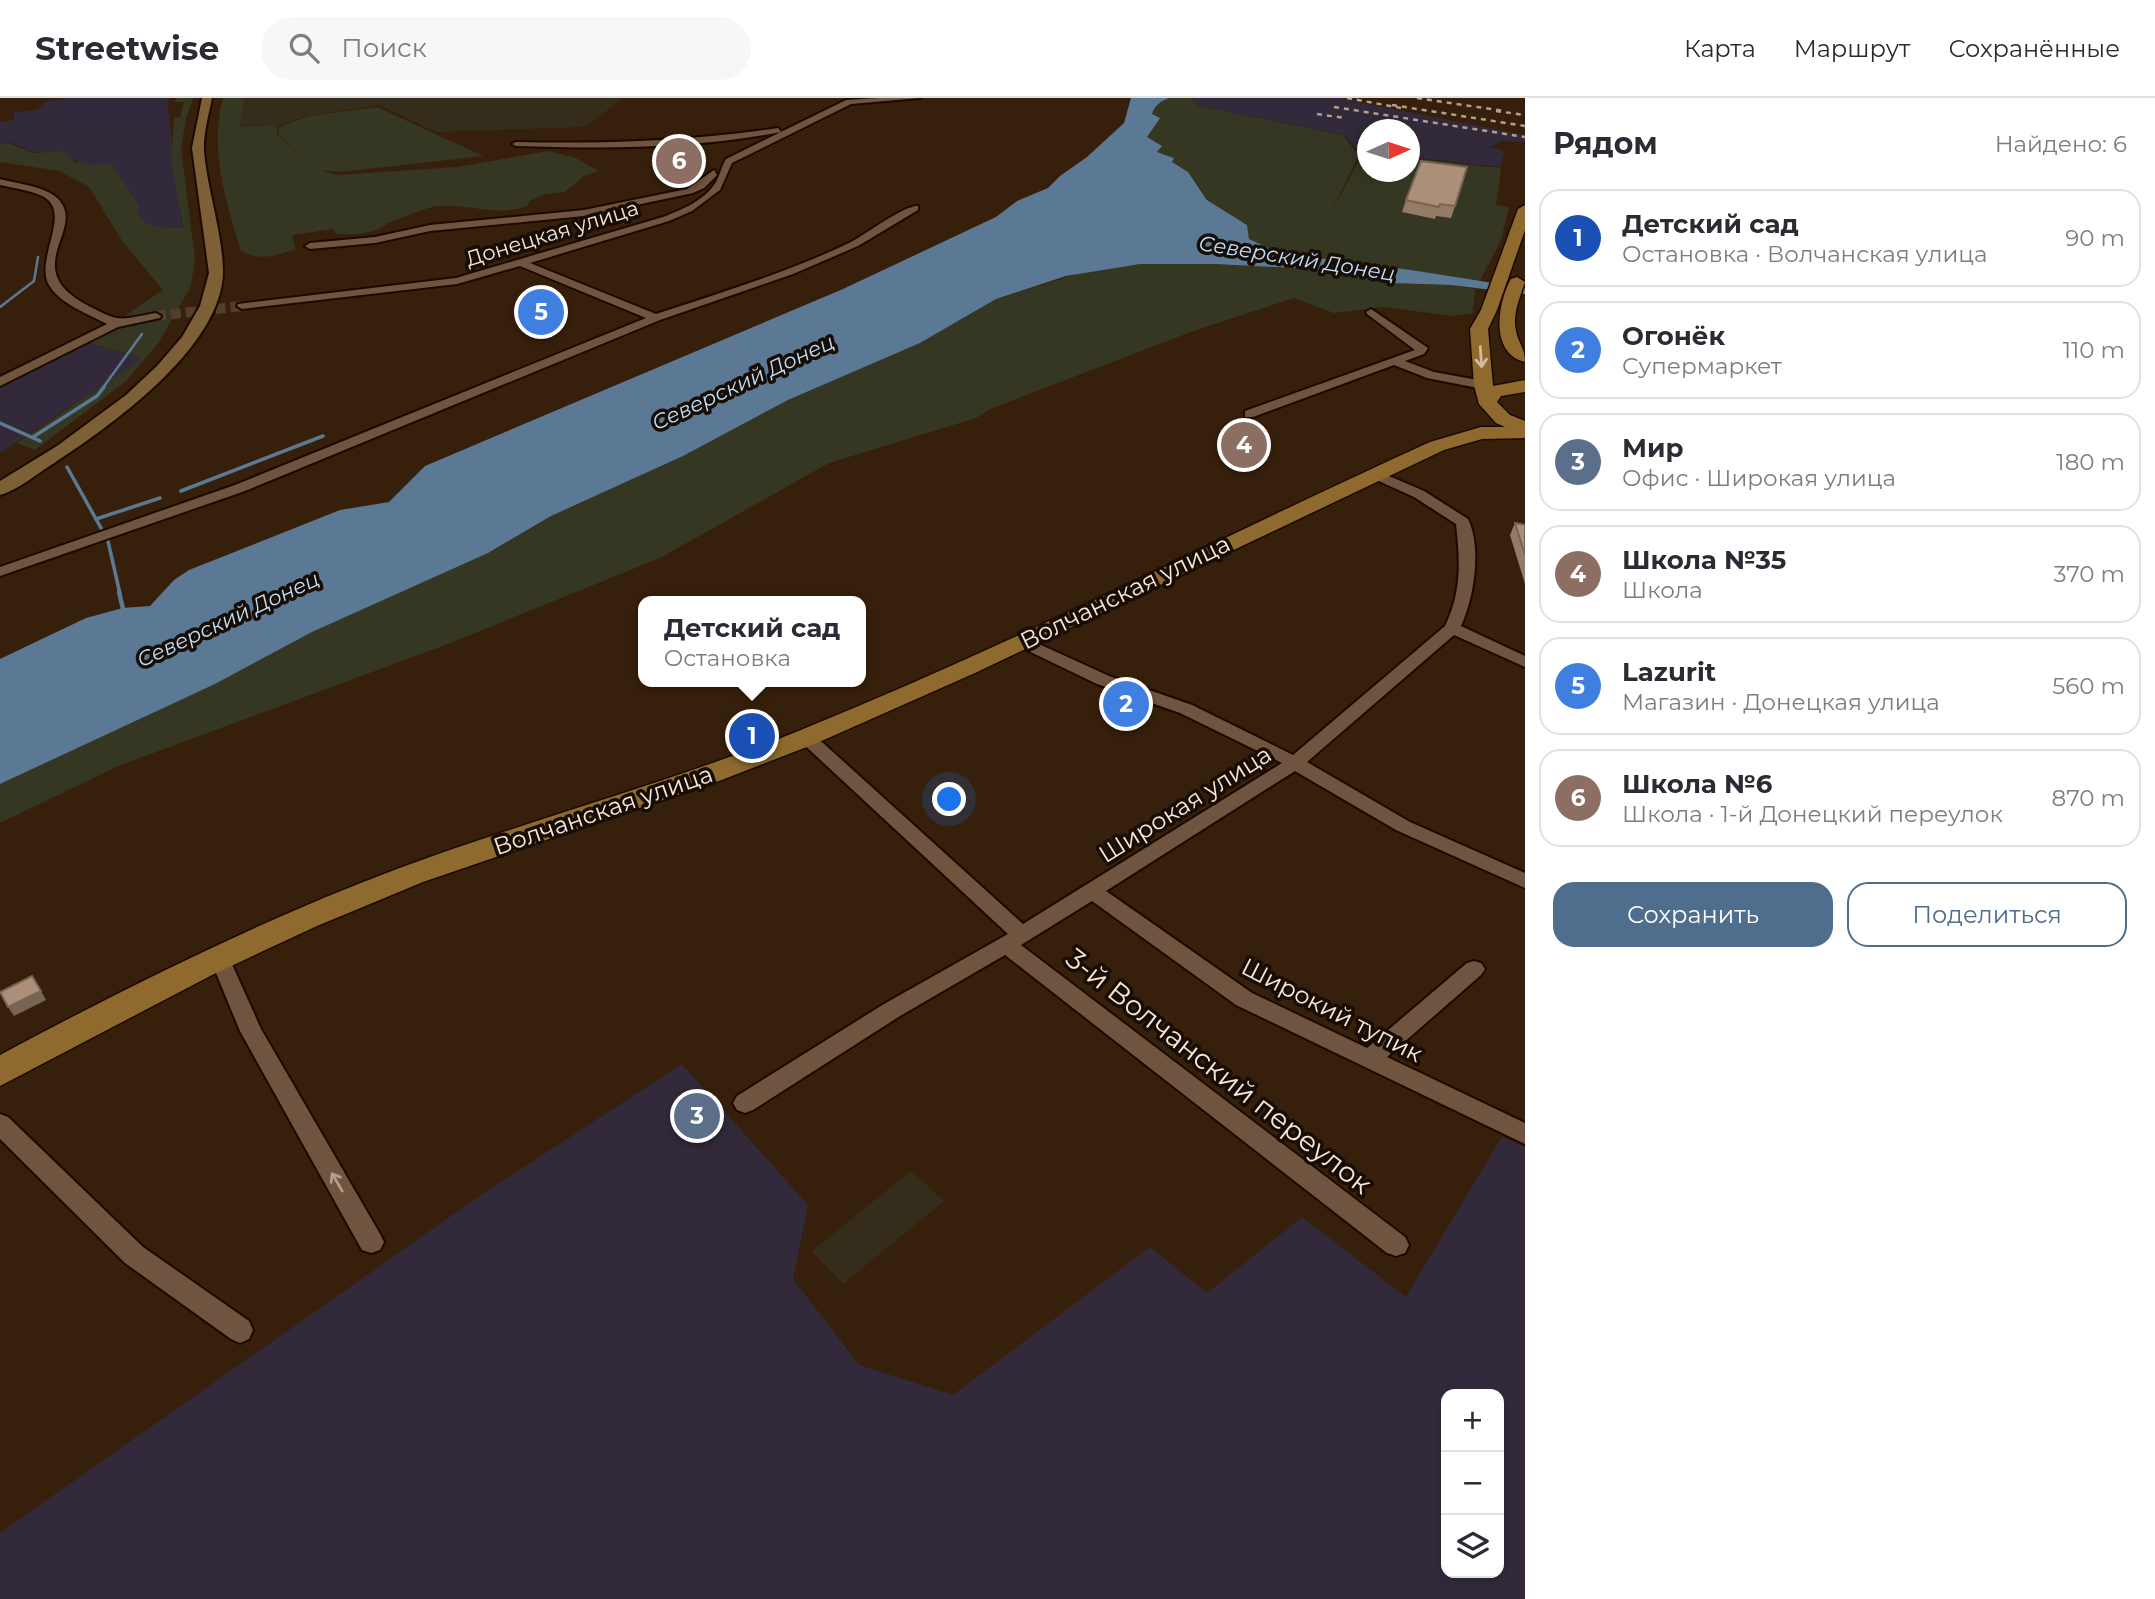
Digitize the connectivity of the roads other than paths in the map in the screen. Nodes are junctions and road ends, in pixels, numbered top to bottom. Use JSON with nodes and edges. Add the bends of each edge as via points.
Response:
{"nodes":[{"id":1,"x":207,"y":98,"type":"edge"},
{"id":2,"x":916,"y":98,"type":"edge"},
{"id":3,"x":793,"y":127,"type":"junction"},
{"id":4,"x":516,"y":144,"type":"dead end"},
{"id":5,"x":724,"y":168,"type":"junction"},
{"id":6,"x":0,"y":182,"type":"edge"},
{"id":7,"x":915,"y":208,"type":"dead end"},
{"id":8,"x":1525,"y":209,"type":"edge"},
{"id":9,"x":310,"y":246,"type":"dead end"},
{"id":10,"x":522,"y":262,"type":"junction"},
{"id":11,"x":1515,"y":262,"type":"edge"},
{"id":12,"x":242,"y":306,"type":"tunnel mouth"},
{"id":13,"x":1498,"y":311,"type":"junction"},
{"id":14,"x":1371,"y":312,"type":"dead end"},
{"id":15,"x":156,"y":316,"type":"tunnel mouth"},
{"id":16,"x":656,"y":318,"type":"junction"},
{"id":17,"x":115,"y":324,"type":"junction"},
{"id":18,"x":1525,"y":357,"type":"edge"},
{"id":19,"x":1396,"y":362,"type":"junction"},
{"id":20,"x":0,"y":382,"type":"edge"},
{"id":21,"x":1520,"y":386,"type":"edge"},
{"id":22,"x":1486,"y":397,"type":"junction"},
{"id":23,"x":1249,"y":414,"type":"dead end"},
{"id":24,"x":1525,"y":430,"type":"edge"},
{"id":25,"x":1437,"y":446,"type":"junction"},
{"id":26,"x":1376,"y":474,"type":"junction"},
{"id":27,"x":0,"y":489,"type":"edge"},
{"id":28,"x":118,"y":531,"type":"joint"},
{"id":29,"x":82,"y":544,"type":"joint"},
{"id":30,"x":0,"y":572,"type":"edge"},
{"id":31,"x":1452,"y":628,"type":"junction"},
{"id":32,"x":1022,"y":642,"type":"junction"},
{"id":33,"x":1525,"y":662,"type":"edge"},
{"id":34,"x":806,"y":737,"type":"junction"},
{"id":35,"x":1295,"y":763,"type":"junction"},
{"id":36,"x":1525,"y":881,"type":"edge"},
{"id":37,"x":1092,"y":891,"type":"junction"},
{"id":38,"x":1014,"y":939,"type":"junction"},
{"id":39,"x":219,"y":956,"type":"junction"},
{"id":40,"x":1474,"y":969,"type":"dead end"},
{"id":41,"x":1369,"y":1060,"type":"junction"},
{"id":42,"x":0,"y":1072,"type":"edge"},
{"id":43,"x":745,"y":1103,"type":"dead end"},
{"id":44,"x":0,"y":1124,"type":"edge"},
{"id":45,"x":1525,"y":1134,"type":"edge"},
{"id":46,"x":370,"y":1242,"type":"dead end"},
{"id":47,"x":1396,"y":1245,"type":"dead end"},
{"id":48,"x":240,"y":1330,"type":"dead end"}],
"edges":[{"from":1,"to":27,"type":"main road","via":[[198,148],[216,272],[204,315],[171,361],[149,382],[99,424]]},
{"from":2,"to":3,"type":"street","name":"Донецкая улица","via":[[849,102]]},
{"from":3,"to":4,"type":"street","via":[[645,144]]},
{"from":3,"to":5,"type":"street","name":"Донецкая улица"},
{"from":5,"to":9,"type":"street","via":[[691,191],[642,203]]},
{"from":5,"to":10,"type":"street","name":"Донецкая улица","via":[[718,186],[681,213]]},
{"from":6,"to":17,"type":"street","via":[[45,194],[57,203],[61,215],[49,272],[54,285],[67,298]]},
{"from":7,"to":16,"type":"street","via":[[817,262]]},
{"from":8,"to":11,"type":"main road"},
{"from":10,"to":12,"type":"street","name":"Донецкая улица","via":[[457,281]]},
{"from":10,"to":16,"type":"street"},
{"from":11,"to":13,"type":"main road"},
{"from":13,"to":18,"type":"main road","via":[[1514,347]]},
{"from":13,"to":22,"type":"main road","one_way":true,"via":[[1479,329]]},
{"from":14,"to":19,"type":"street","via":[[1422,348]]},
{"from":15,"to":17,"type":"street"},
{"from":16,"to":28,"type":"street","via":[[240,488]]},
{"from":17,"to":20,"type":"street"},
{"from":19,"to":22,"type":"street"},
{"from":19,"to":23,"type":"street"},
{"from":21,"to":22,"type":"main road"},
{"from":22,"to":24,"type":"main road","via":[[1503,419]]},
{"from":22,"to":25,"type":"main road"},
{"from":24,"to":25,"type":"main road","via":[[1481,433]]},
{"from":25,"to":26,"type":"main road","name":"Волчанская улица"},
{"from":26,"to":31,"type":"street","name":"Широкая улица","via":[[1463,522],[1469,571],[1462,610]]},
{"from":26,"to":32,"type":"main road","name":"Волчанская улица"},
{"from":28,"to":29,"type":"street"},
{"from":29,"to":30,"type":"street"},
{"from":31,"to":33,"type":"street"},
{"from":31,"to":35,"type":"street","name":"Широкая улица"},
{"from":32,"to":34,"type":"main road","name":"Волчанская улица"},
{"from":32,"to":35,"type":"street","via":[[1103,680],[1186,709]]},
{"from":34,"to":38,"type":"street","name":"3-й Волчанский переулок"},
{"from":34,"to":39,"type":"main road","name":"Волчанская улица","via":[[665,791],[411,876]]},
{"from":35,"to":36,"type":"street","via":[[1403,826]]},
{"from":35,"to":37,"type":"street","name":"Широкая улица"},
{"from":37,"to":38,"type":"street","name":"Широкая улица"},
{"from":37,"to":41,"type":"street","name":"Широкий тупик","via":[[1244,999]]},
{"from":38,"to":43,"type":"street","name":"Широкая улица"},
{"from":38,"to":47,"type":"street","name":"3-й Волчанский переулок"},
{"from":39,"to":42,"type":"main road","name":"Волчанская улица"},
{"from":46,"to":39,"type":"street","one_way":true,"via":[[251,1031]]},
{"from":40,"to":41,"type":"street"},
{"from":41,"to":45,"type":"street","name":"Широкий тупик"},
{"from":44,"to":48,"type":"street","via":[[134,1255]]}]}
